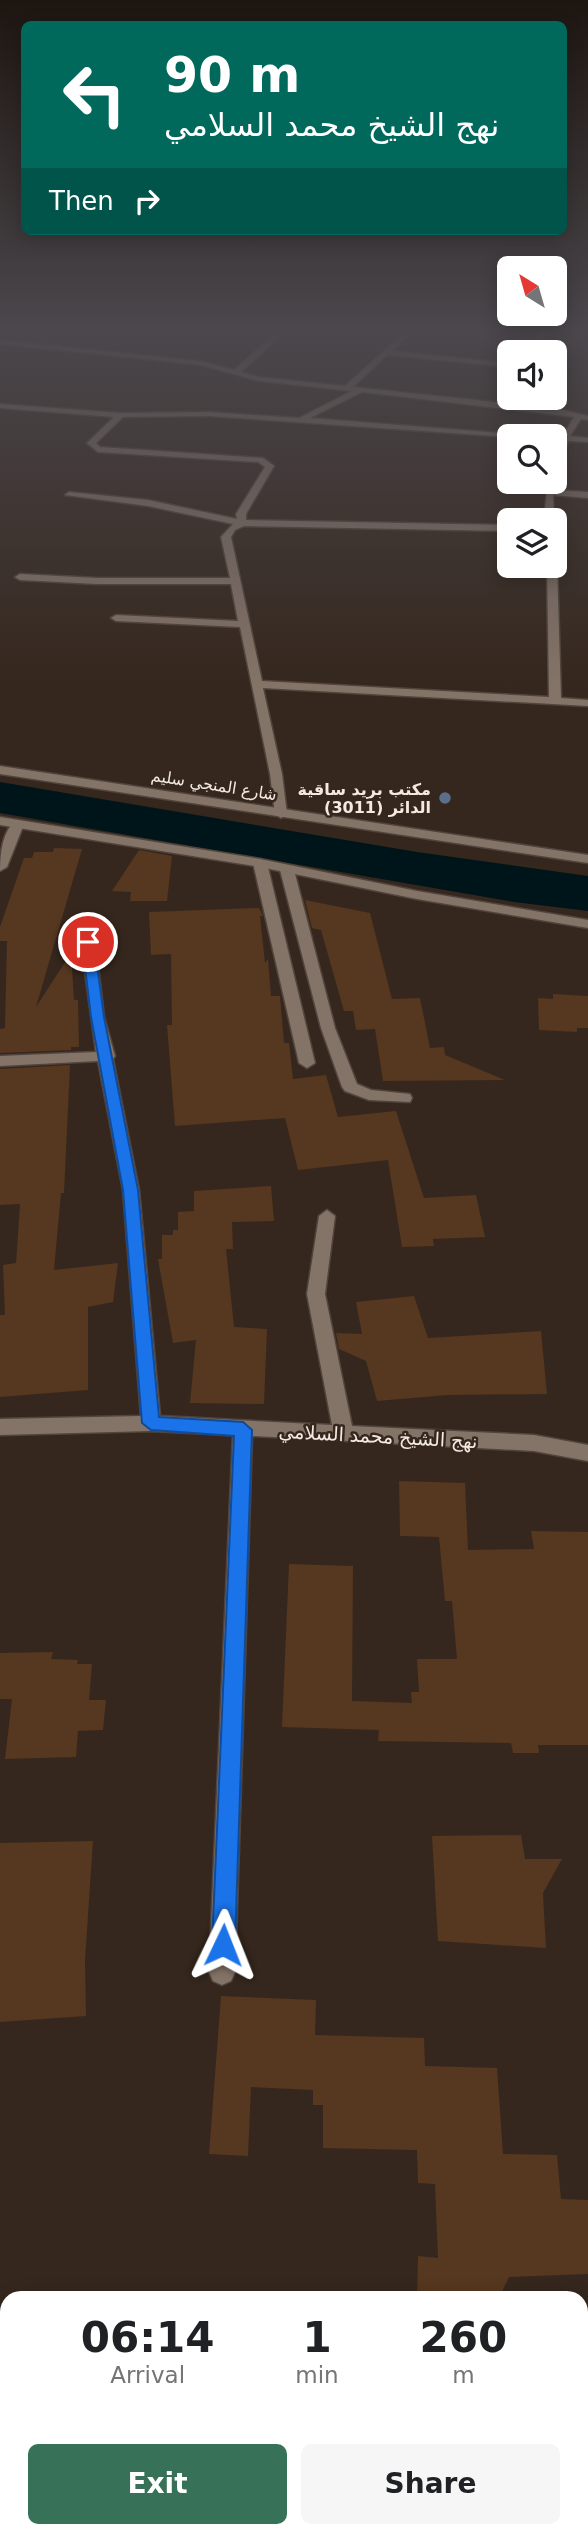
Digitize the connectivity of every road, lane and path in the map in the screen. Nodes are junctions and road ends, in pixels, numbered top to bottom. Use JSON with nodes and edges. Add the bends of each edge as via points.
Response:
{"nodes":[{"id":1,"x":97,"y":448,"type":"edge"},
{"id":2,"x":567,"y":493,"type":"edge"},
{"id":3,"x":69,"y":495,"type":"dead end"},
{"id":4,"x":588,"y":495,"type":"edge"},
{"id":5,"x":242,"y":523,"type":"junction"},
{"id":6,"x":497,"y":528,"type":"edge"},
{"id":7,"x":20,"y":577,"type":"dead end"},
{"id":8,"x":552,"y":578,"type":"edge"},
{"id":9,"x":235,"y":581,"type":"junction"},
{"id":10,"x":116,"y":618,"type":"dead end"},
{"id":11,"x":243,"y":624,"type":"junction"},
{"id":12,"x":258,"y":684,"type":"junction"},
{"id":13,"x":555,"y":700,"type":"junction"},
{"id":14,"x":588,"y":702,"type":"edge"},
{"id":15,"x":0,"y":770,"type":"edge"},
{"id":16,"x":281,"y":814,"type":"junction"},
{"id":17,"x":0,"y":821,"type":"edge"},
{"id":18,"x":18,"y":824,"type":"junction"},
{"id":19,"x":588,"y":859,"type":"edge"},
{"id":20,"x":260,"y":863,"type":"junction"},
{"id":21,"x":0,"y":867,"type":"edge"},
{"id":22,"x":287,"y":870,"type":"junction"},
{"id":23,"x":588,"y":923,"type":"edge"},
{"id":24,"x":88,"y":942,"type":"dead end"},
{"id":25,"x":107,"y":1056,"type":"junction"},
{"id":26,"x":0,"y":1061,"type":"edge"},
{"id":27,"x":307,"y":1063,"type":"dead end"},
{"id":28,"x":404,"y":1098,"type":"dead end"},
{"id":29,"x":327,"y":1216,"type":"dead end"},
{"id":30,"x":151,"y":1423,"type":"junction"},
{"id":31,"x":0,"y":1427,"type":"edge"},
{"id":32,"x":243,"y":1430,"type":"junction"},
{"id":33,"x":344,"y":1434,"type":"junction"},
{"id":34,"x":588,"y":1453,"type":"edge"},
{"id":35,"x":222,"y":1972,"type":"dead end"}],
"edges":[{"from":1,"to":5,"type":"street","via":[[260,460],[270,466],[241,514]]},
{"from":2,"to":4,"type":"street"},
{"from":3,"to":5,"type":"street","via":[[148,503]]},
{"from":5,"to":6,"type":"street"},
{"from":5,"to":9,"type":"street","via":[[226,537]]},
{"from":7,"to":9,"type":"street"},
{"from":8,"to":13,"type":"street"},
{"from":9,"to":11,"type":"street"},
{"from":10,"to":11,"type":"street"},
{"from":11,"to":12,"type":"street"},
{"from":12,"to":13,"type":"street"},
{"from":12,"to":16,"type":"street"},
{"from":13,"to":14,"type":"street"},
{"from":15,"to":16,"type":"street","name":"شارع المنجي سليم"},
{"from":16,"to":19,"type":"street","name":"شارع المنجي سليم"},
{"from":17,"to":18,"type":"street"},
{"from":18,"to":20,"type":"street"},
{"from":18,"to":21,"type":"street"},
{"from":20,"to":22,"type":"street"},
{"from":20,"to":27,"type":"street"},
{"from":22,"to":23,"type":"street"},
{"from":22,"to":28,"type":"street","via":[[328,1028],[350,1087],[369,1095]]},
{"from":24,"to":25,"type":"street"},
{"from":25,"to":26,"type":"street"},
{"from":25,"to":30,"type":"street","via":[[131,1190]]},
{"from":29,"to":33,"type":"street","via":[[316,1294]]},
{"from":30,"to":31,"type":"street","name":"نهج الشيخ محمد السلامي"},
{"from":30,"to":32,"type":"street","name":"نهج الشيخ محمد السلامي"},
{"from":32,"to":33,"type":"street","name":"نهج الشيخ محمد السلامي"},
{"from":32,"to":35,"type":"street"},
{"from":33,"to":34,"type":"street","name":"نهج الشيخ محمد السلامي","via":[[534,1443]]}]}
